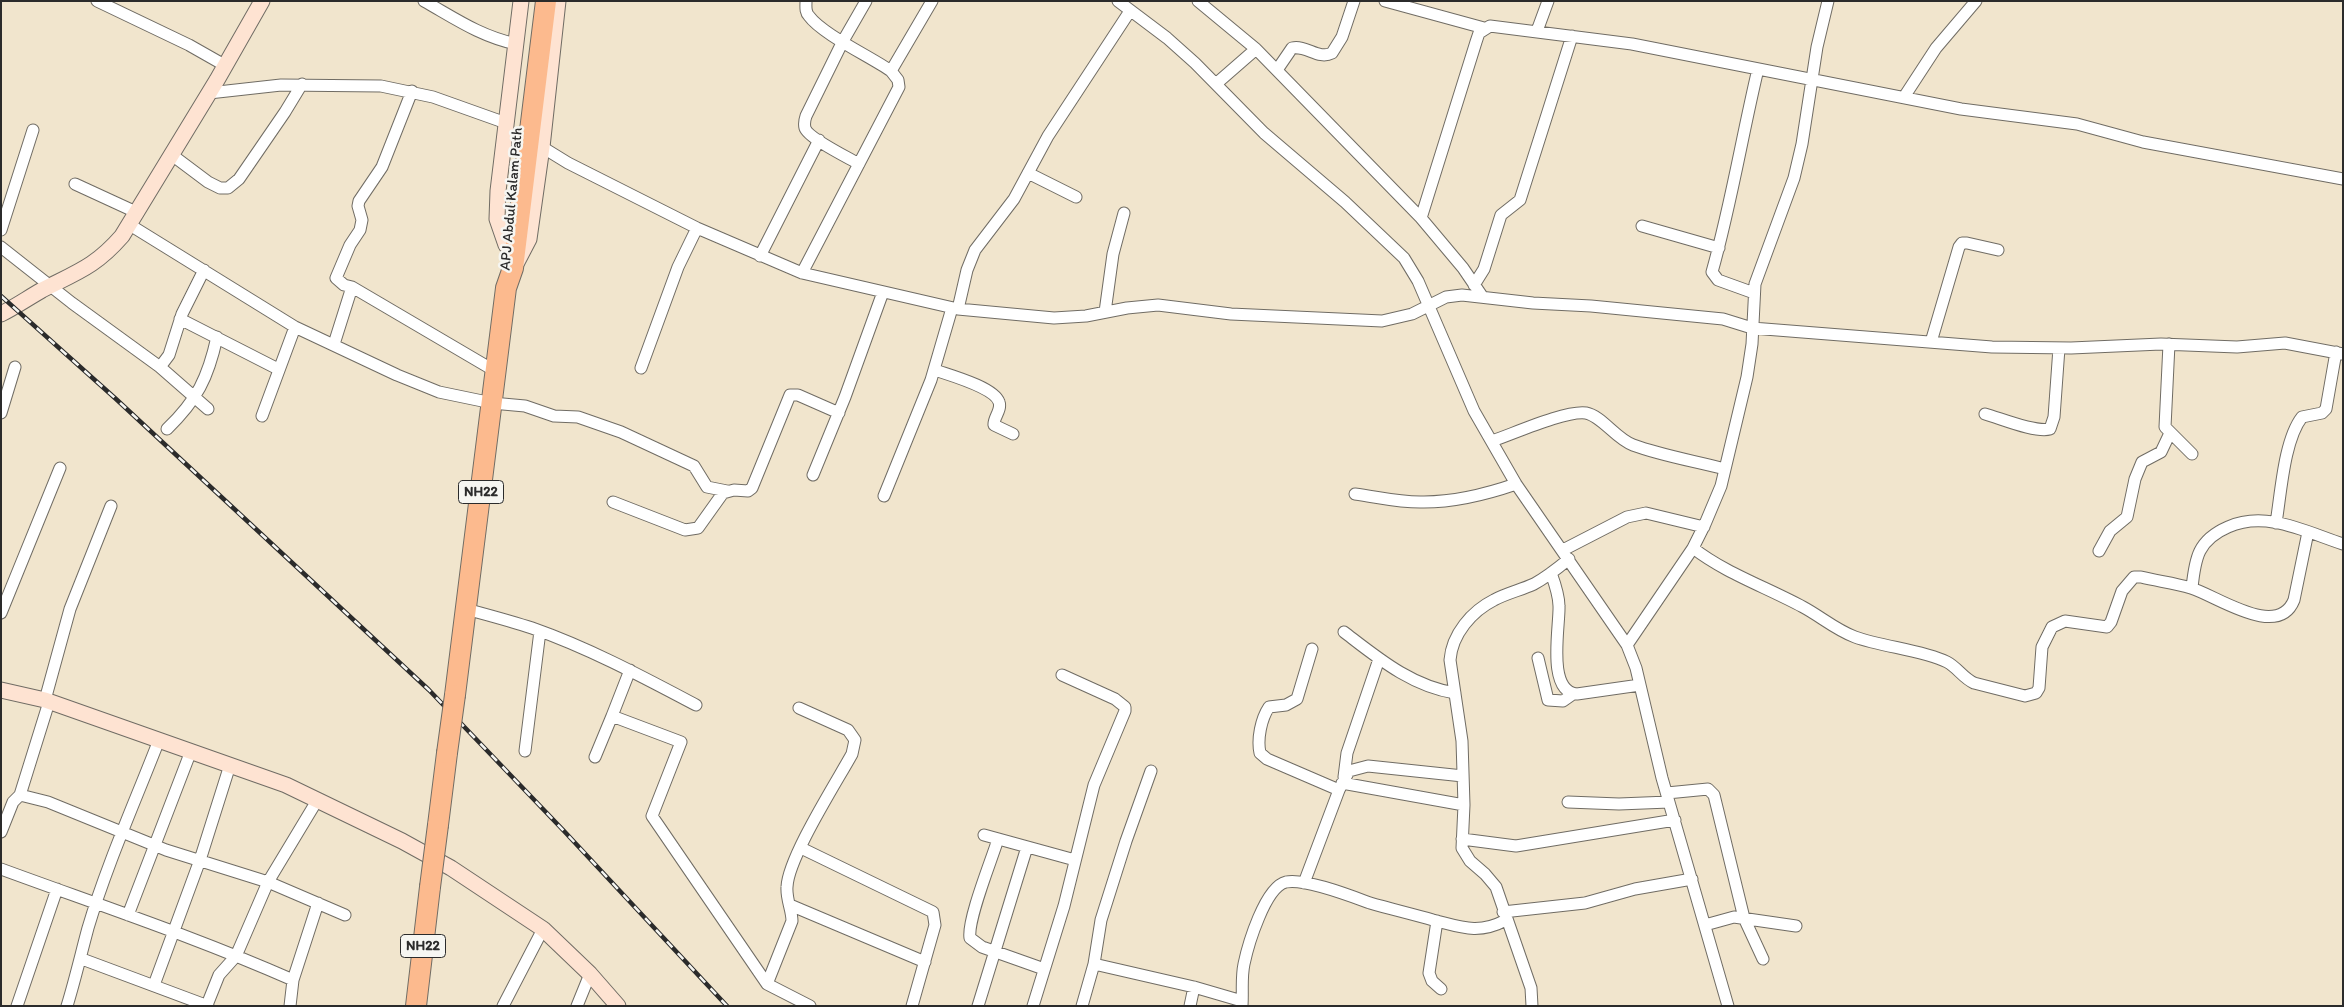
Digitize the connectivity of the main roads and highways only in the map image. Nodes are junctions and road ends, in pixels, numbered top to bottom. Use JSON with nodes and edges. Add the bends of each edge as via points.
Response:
{"nodes":[{"id":1,"x":262,"y":1,"type":"edge"},
{"id":2,"x":521,"y":1,"type":"edge"},
{"id":3,"x":533,"y":1,"type":"edge"},
{"id":4,"x":546,"y":1,"type":"edge"},
{"id":5,"x":558,"y":1,"type":"edge"},
{"id":6,"x":536,"y":87,"type":"junction"},
{"id":7,"x":524,"y":138,"type":"junction"},
{"id":8,"x":506,"y":288,"type":"junction"},
{"id":9,"x":1,"y":314,"type":"edge"},
{"id":10,"x":1,"y":690,"type":"edge"},
{"id":11,"x":416,"y":1006,"type":"edge"},
{"id":12,"x":618,"y":1006,"type":"edge"}],
"edges":[{"from":1,"to":9,"type":"main road","via":[[134,219],[106,255]]},
{"from":2,"to":7,"type":"main road","number":"NH22","via":[[516,44]]},
{"from":3,"to":6,"type":"highway","name":"APJ Abdul Kalam Path","number":"NH22"},
{"from":4,"to":6,"type":"highway","name":"APJ Abdul Kalam Path","number":"NH22"},
{"from":5,"to":6,"type":"main road","number":"NH22"},
{"from":6,"to":7,"type":"highway","name":"APJ Abdul Kalam Path","number":"NH22"},
{"from":6,"to":7,"type":"main road","number":"NH22"},
{"from":7,"to":8,"type":"highway","name":"APJ Abdul Kalam Path","number":"NH22","via":[[506,245]]},
{"from":7,"to":8,"type":"highway","name":"APJ Abdul Kalam Path","number":"NH22","via":[[514,268]]},
{"from":8,"to":11,"type":"highway","number":"NH22","bridge":true},
{"from":10,"to":12,"type":"main road","via":[[47,701],[286,785],[402,840],[543,929]]}]}
